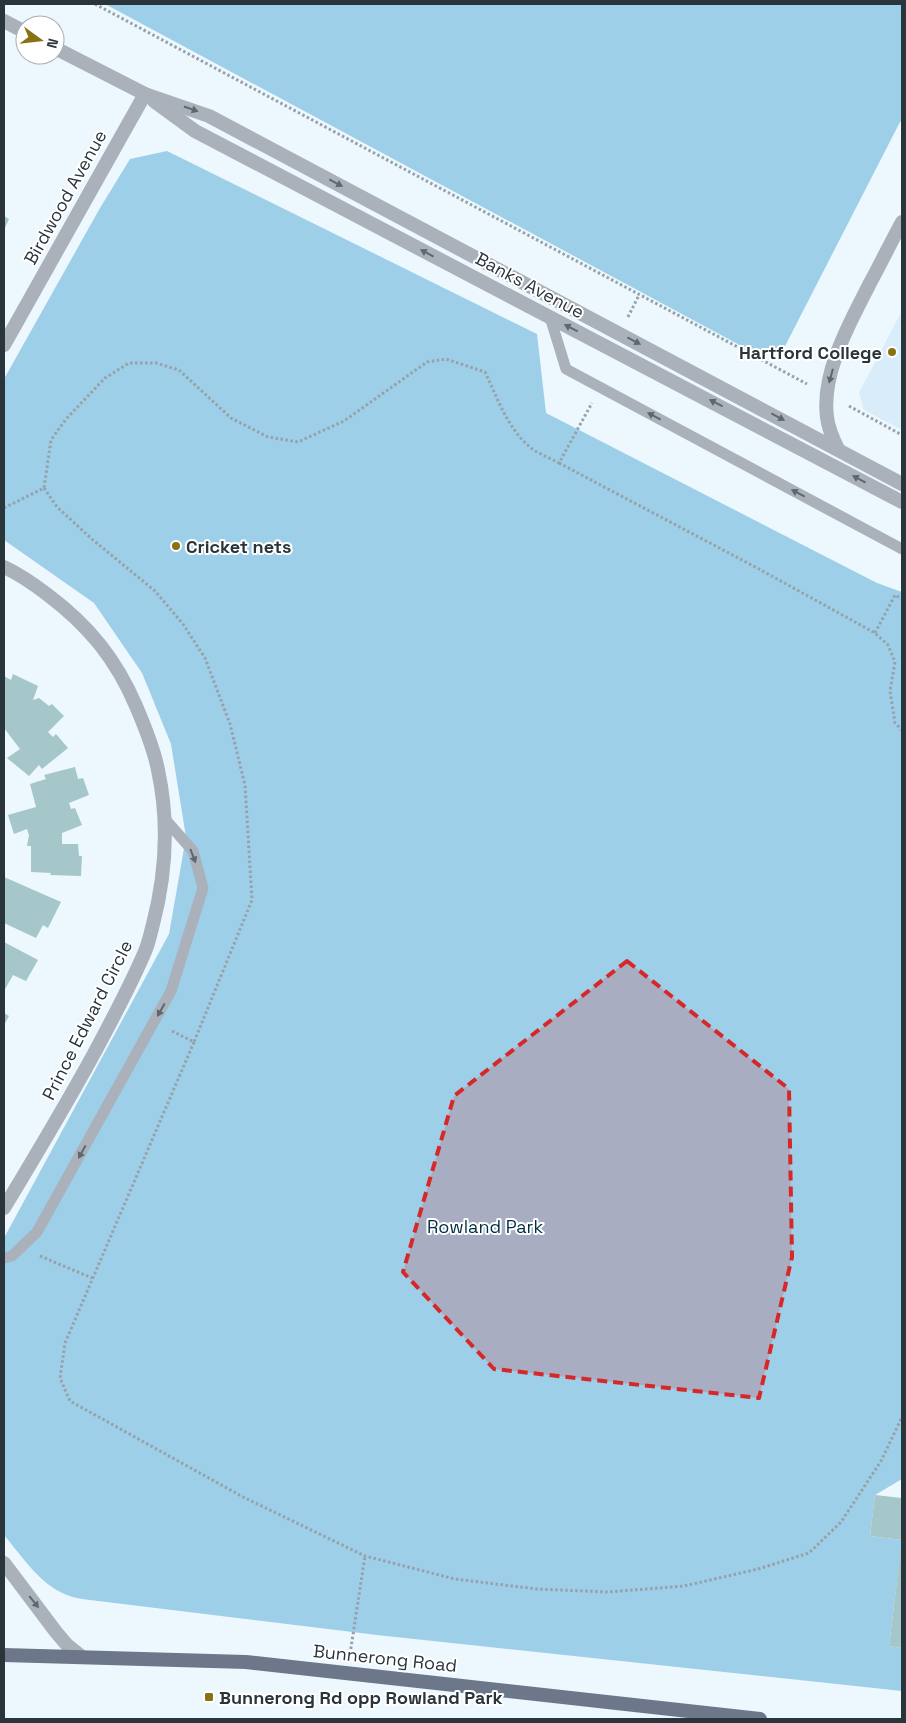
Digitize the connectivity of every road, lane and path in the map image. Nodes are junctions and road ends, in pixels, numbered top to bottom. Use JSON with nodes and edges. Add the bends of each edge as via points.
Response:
{"nodes":[{"id":1,"x":95,"y":4,"type":"edge"},
{"id":2,"x":65,"y":53,"type":"edge"},
{"id":3,"x":145,"y":94,"type":"junction"},
{"id":4,"x":902,"y":222,"type":"edge"},
{"id":5,"x":550,"y":317,"type":"junction"},
{"id":6,"x":4,"y":345,"type":"edge"},
{"id":7,"x":812,"y":386,"type":"dead end"},
{"id":8,"x":600,"y":387,"type":"junction"},
{"id":9,"x":849,"y":406,"type":"dead end"},
{"id":10,"x":902,"y":434,"type":"edge"},
{"id":11,"x":838,"y":449,"type":"junction"},
{"id":12,"x":558,"y":463,"type":"junction"},
{"id":13,"x":902,"y":484,"type":"edge"},
{"id":14,"x":44,"y":488,"type":"junction"},
{"id":15,"x":902,"y":502,"type":"edge"},
{"id":16,"x":4,"y":508,"type":"edge"},
{"id":17,"x":902,"y":549,"type":"edge"},
{"id":18,"x":4,"y":567,"type":"edge"},
{"id":19,"x":902,"y":599,"type":"edge"},
{"id":20,"x":875,"y":633,"type":"junction"},
{"id":21,"x":902,"y":730,"type":"edge"},
{"id":22,"x":164,"y":818,"type":"junction"},
{"id":23,"x":154,"y":1022,"type":"junction"},
{"id":24,"x":194,"y":1042,"type":"junction"},
{"id":25,"x":4,"y":1208,"type":"edge"},
{"id":26,"x":21,"y":1248,"type":"junction"},
{"id":27,"x":4,"y":1258,"type":"edge"},
{"id":28,"x":92,"y":1278,"type":"junction"},
{"id":29,"x":902,"y":1417,"type":"edge"},
{"id":30,"x":365,"y":1556,"type":"junction"},
{"id":31,"x":4,"y":1563,"type":"edge"},
{"id":32,"x":4,"y":1655,"type":"edge"},
{"id":33,"x":82,"y":1657,"type":"junction"},
{"id":34,"x":347,"y":1673,"type":"junction"},
{"id":35,"x":760,"y":1719,"type":"edge"}],
"edges":[{"from":1,"to":7,"type":"path"},
{"from":2,"to":3,"type":"street","name":"Banks Avenue"},
{"from":5,"to":3,"type":"street","name":"Banks Avenue","one_way":true,"via":[[194,131]]},
{"from":3,"to":6,"type":"street","name":"Birdwood Avenue"},
{"from":3,"to":11,"type":"street","name":"Banks Avenue","one_way":true,"via":[[210,116]]},
{"from":4,"to":11,"type":"street","one_way":true,"via":[[846,330],[834,364],[827,394],[827,418]]},
{"from":5,"to":8,"type":"lane","via":[[566,369]]},
{"from":15,"to":5,"type":"street","name":"Banks Avenue","one_way":true},
{"from":8,"to":12,"type":"path"},
{"from":17,"to":8,"type":"lane","one_way":true},
{"from":9,"to":10,"type":"path"},
{"from":11,"to":13,"type":"street","name":"Banks Avenue"},
{"from":12,"to":14,"type":"path","via":[[532,449],[507,421],[485,372],[446,360],[427,362],[344,422],[298,442],[268,437],[231,418],[179,370],[156,363],[129,363],[105,378],[66,418],[51,440]]},
{"from":12,"to":20,"type":"path"},
{"from":14,"to":16,"type":"path"},
{"from":14,"to":24,"type":"path","via":[[56,507],[155,591],[183,624],[205,658],[230,724],[245,785],[252,900]]},
{"from":18,"to":22,"type":"street","name":"Prince Edward Circle","via":[[71,612],[95,636],[127,684],[158,770]]},
{"from":19,"to":20,"type":"path","via":[[895,596]]},
{"from":20,"to":21,"type":"path","via":[[888,645],[895,662],[890,691],[895,723]]},
{"from":22,"to":23,"type":"lane","one_way":true,"via":[[193,851],[203,888],[171,991]]},
{"from":22,"to":25,"type":"street","name":"Prince Edward Circle","via":[[164,862],[147,948],[90,1061]]},
{"from":23,"to":24,"type":"path"},
{"from":23,"to":26,"type":"lane","one_way":true,"via":[[37,1232]]},
{"from":24,"to":28,"type":"path"},
{"from":26,"to":27,"type":"lane"},
{"from":26,"to":28,"type":"path"},
{"from":28,"to":30,"type":"path","via":[[65,1343],[60,1378],[70,1401],[243,1497]]},
{"from":29,"to":30,"type":"path","via":[[881,1461],[841,1522],[809,1553],[758,1569],[684,1586],[608,1592],[538,1589],[455,1579]]},
{"from":30,"to":34,"type":"path"},
{"from":31,"to":33,"type":"street","one_way":true,"via":[[56,1632]]},
{"from":32,"to":33,"type":"main road","name":"Bunnerong Road"},
{"from":33,"to":34,"type":"main road","name":"Bunnerong Road","via":[[246,1662]]},
{"from":34,"to":35,"type":"main road","name":"Bunnerong Road"}]}
